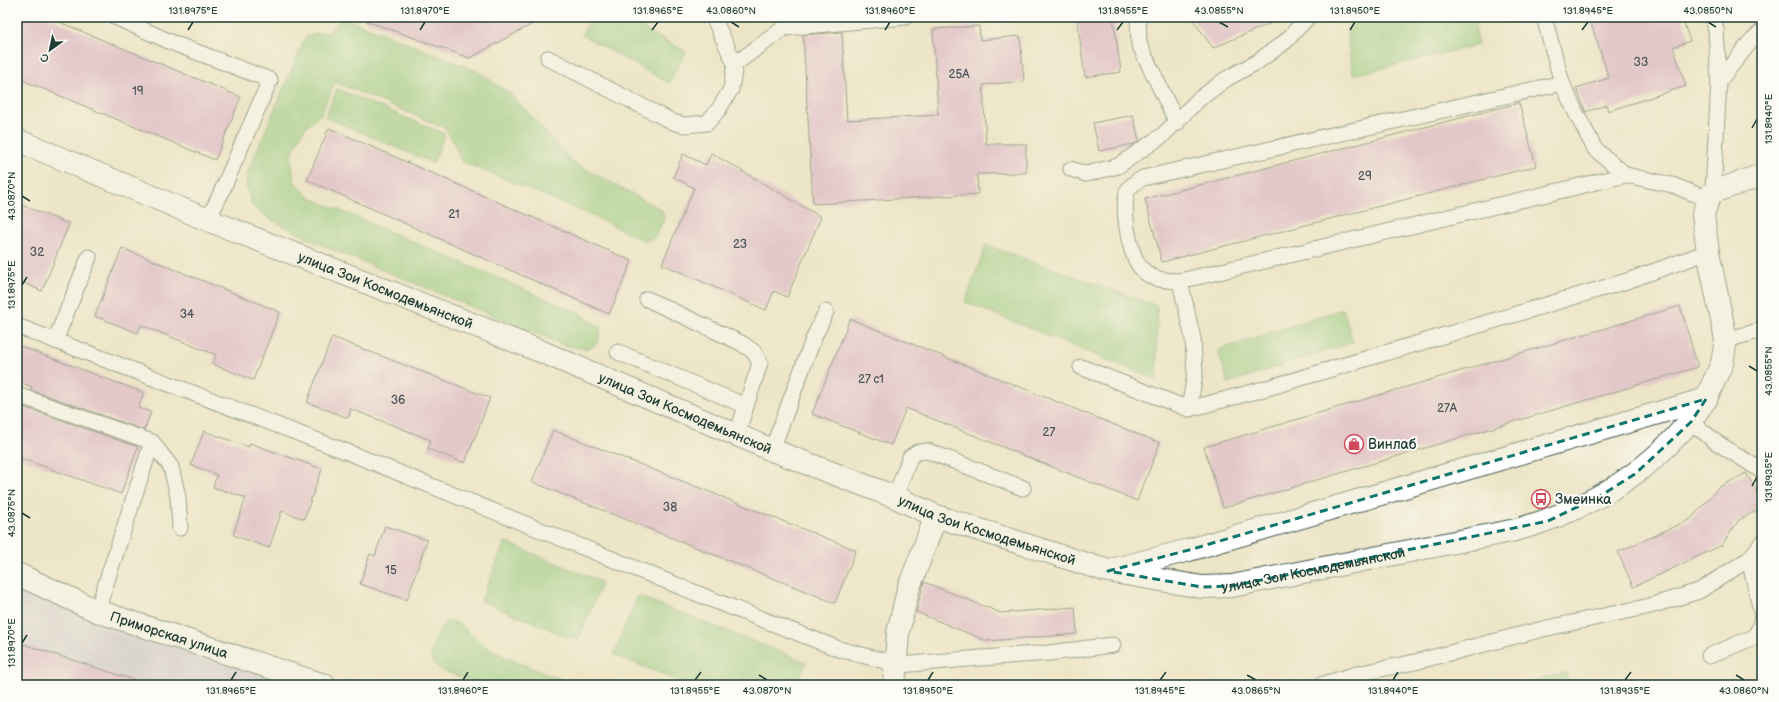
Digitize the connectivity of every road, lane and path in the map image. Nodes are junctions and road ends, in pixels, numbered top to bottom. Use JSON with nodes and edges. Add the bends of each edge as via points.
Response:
{"nodes":[{"id":1,"x":115,"y":17,"type":"edge"},
{"id":2,"x":713,"y":17,"type":"edge"},
{"id":3,"x":905,"y":17,"type":"edge"},
{"id":4,"x":1138,"y":17,"type":"edge"},
{"id":5,"x":1308,"y":17,"type":"edge"},
{"id":6,"x":1544,"y":17,"type":"edge"},
{"id":7,"x":1712,"y":17,"type":"edge"},
{"id":8,"x":1762,"y":31,"type":"edge"},
{"id":9,"x":548,"y":58,"type":"dead end"},
{"id":10,"x":735,"y":64,"type":"junction"},
{"id":11,"x":1719,"y":81,"type":"junction"},
{"id":12,"x":1562,"y":83,"type":"junction"},
{"id":13,"x":1177,"y":123,"type":"junction"},
{"id":14,"x":17,"y":140,"type":"edge"},
{"id":15,"x":1071,"y":169,"type":"dead end"},
{"id":16,"x":1626,"y":175,"type":"junction"},
{"id":17,"x":1762,"y":175,"type":"edge"},
{"id":18,"x":1711,"y":195,"type":"junction"},
{"id":19,"x":208,"y":220,"type":"junction"},
{"id":20,"x":1708,"y":252,"type":"junction"},
{"id":21,"x":89,"y":257,"type":"dead end"},
{"id":22,"x":1180,"y":281,"type":"junction"},
{"id":23,"x":647,"y":299,"type":"dead end"},
{"id":24,"x":826,"y":312,"type":"dead end"},
{"id":25,"x":17,"y":326,"type":"edge"},
{"id":26,"x":1762,"y":330,"type":"edge"},
{"id":27,"x":1726,"y":340,"type":"junction"},
{"id":28,"x":55,"y":341,"type":"junction"},
{"id":29,"x":618,"y":352,"type":"dead end"},
{"id":30,"x":1081,"y":367,"type":"dead end"},
{"id":31,"x":1706,"y":399,"type":"junction"},
{"id":32,"x":17,"y":400,"type":"edge"},
{"id":33,"x":746,"y":406,"type":"junction"},
{"id":34,"x":1189,"y":409,"type":"junction"},
{"id":35,"x":1691,"y":422,"type":"junction"},
{"id":36,"x":737,"y":434,"type":"junction"},
{"id":37,"x":152,"y":442,"type":"junction"},
{"id":38,"x":772,"y":450,"type":"junction"},
{"id":39,"x":1762,"y":471,"type":"edge"},
{"id":40,"x":1023,"y":488,"type":"dead end"},
{"id":41,"x":894,"y":497,"type":"junction"},
{"id":42,"x":936,"y":516,"type":"junction"},
{"id":43,"x":180,"y":528,"type":"dead end"},
{"id":44,"x":1762,"y":543,"type":"edge"},
{"id":45,"x":1749,"y":559,"type":"junction"},
{"id":46,"x":1108,"y":570,"type":"junction"},
{"id":47,"x":17,"y":574,"type":"edge"},
{"id":48,"x":97,"y":611,"type":"junction"},
{"id":49,"x":1762,"y":615,"type":"edge"},
{"id":50,"x":1758,"y":640,"type":"edge"},
{"id":51,"x":1113,"y":645,"type":"dead end"},
{"id":52,"x":1709,"y":656,"type":"dead end"},
{"id":53,"x":895,"y":675,"type":"edge"},
{"id":54,"x":324,"y":685,"type":"edge"},
{"id":55,"x":1321,"y":685,"type":"edge"}],
"edges":[{"from":1,"to":19,"type":"lane","via":[[173,43],[270,80]]},
{"from":2,"to":10,"type":"lane"},
{"from":3,"to":10,"type":"lane","via":[[784,28]]},
{"from":4,"to":13,"type":"lane","via":[[1139,44]]},
{"from":5,"to":13,"type":"lane","via":[[1286,41],[1198,100]]},
{"from":6,"to":12,"type":"lane"},
{"from":7,"to":11,"type":"lane","via":[[1716,30]]},
{"from":8,"to":11,"type":"lane","via":[[1751,40]]},
{"from":9,"to":10,"type":"lane","via":[[673,122],[684,125],[707,123],[719,110],[731,89]]},
{"from":11,"to":18,"type":"lane"},
{"from":12,"to":16,"type":"lane","via":[[1596,149]]},
{"from":12,"to":22,"type":"lane","via":[[1143,178],[1132,184],[1128,191],[1124,214],[1132,250],[1141,269],[1157,280]]},
{"from":13,"to":15,"type":"lane","via":[[1118,166],[1086,174]]},
{"from":14,"to":19,"type":"main road","name":"улица Зои Космодемьянской"},
{"from":16,"to":18,"type":"lane"},
{"from":16,"to":22,"type":"lane"},
{"from":17,"to":18,"type":"main road"},
{"from":18,"to":20,"type":"main road","name":"улица Зои Космодемьянской","via":[[1703,215]]},
{"from":19,"to":36,"type":"main road","name":"улица Зои Космодемьянской","via":[[540,351]]},
{"from":20,"to":27,"type":"main road","name":"улица Зои Космодемьянской"},
{"from":20,"to":34,"type":"lane","via":[[1628,281]]},
{"from":21,"to":28,"type":"lane"},
{"from":22,"to":34,"type":"lane","via":[[1193,339],[1195,374]]},
{"from":23,"to":33,"type":"lane","via":[[741,343],[754,352],[760,363]]},
{"from":24,"to":38,"type":"lane","via":[[814,337]]},
{"from":25,"to":28,"type":"lane"},
{"from":26,"to":27,"type":"lane"},
{"from":27,"to":31,"type":"main road","name":"улица Зои Космодемьянской","via":[[1722,363]]},
{"from":28,"to":53,"type":"lane","via":[[350,453],[840,649]]},
{"from":29,"to":33,"type":"lane"},
{"from":30,"to":34,"type":"lane"},
{"from":31,"to":35,"type":"main road","name":"улица Зои Космодемьянской"},
{"from":31,"to":46,"type":"main road","via":[[1188,550]]},
{"from":32,"to":37,"type":"lane","via":[[23,397]]},
{"from":33,"to":36,"type":"lane"},
{"from":35,"to":39,"type":"lane","via":[[1716,442]]},
{"from":35,"to":46,"type":"main road","name":"улица Зои Космодемьянской","via":[[1635,474],[1600,496],[1548,521],[1516,530],[1232,586],[1202,587]]},
{"from":36,"to":38,"type":"main road","name":"улица Зои Космодемьянской"},
{"from":37,"to":43,"type":"lane","via":[[172,467],[178,497]]},
{"from":37,"to":48,"type":"lane"},
{"from":38,"to":41,"type":"main road","name":"улица Зои Космодемьянской"},
{"from":40,"to":41,"type":"lane","via":[[928,451],[917,452],[910,457]]},
{"from":41,"to":42,"type":"main road","name":"улица Зои Космодемьянской"},
{"from":42,"to":46,"type":"main road","name":"улица Зои Космодемьянской"},
{"from":42,"to":53,"type":"main road","via":[[908,590],[898,633]]},
{"from":44,"to":45,"type":"lane"},
{"from":45,"to":49,"type":"lane"},
{"from":45,"to":55,"type":"lane","via":[[1699,591],[1650,606],[1543,629]]},
{"from":47,"to":48,"type":"main road","name":"Приморская улица"},
{"from":48,"to":54,"type":"main road","name":"Приморская улица"},
{"from":49,"to":50,"type":"lane"},
{"from":50,"to":52,"type":"lane"},
{"from":51,"to":53,"type":"lane"}]}
